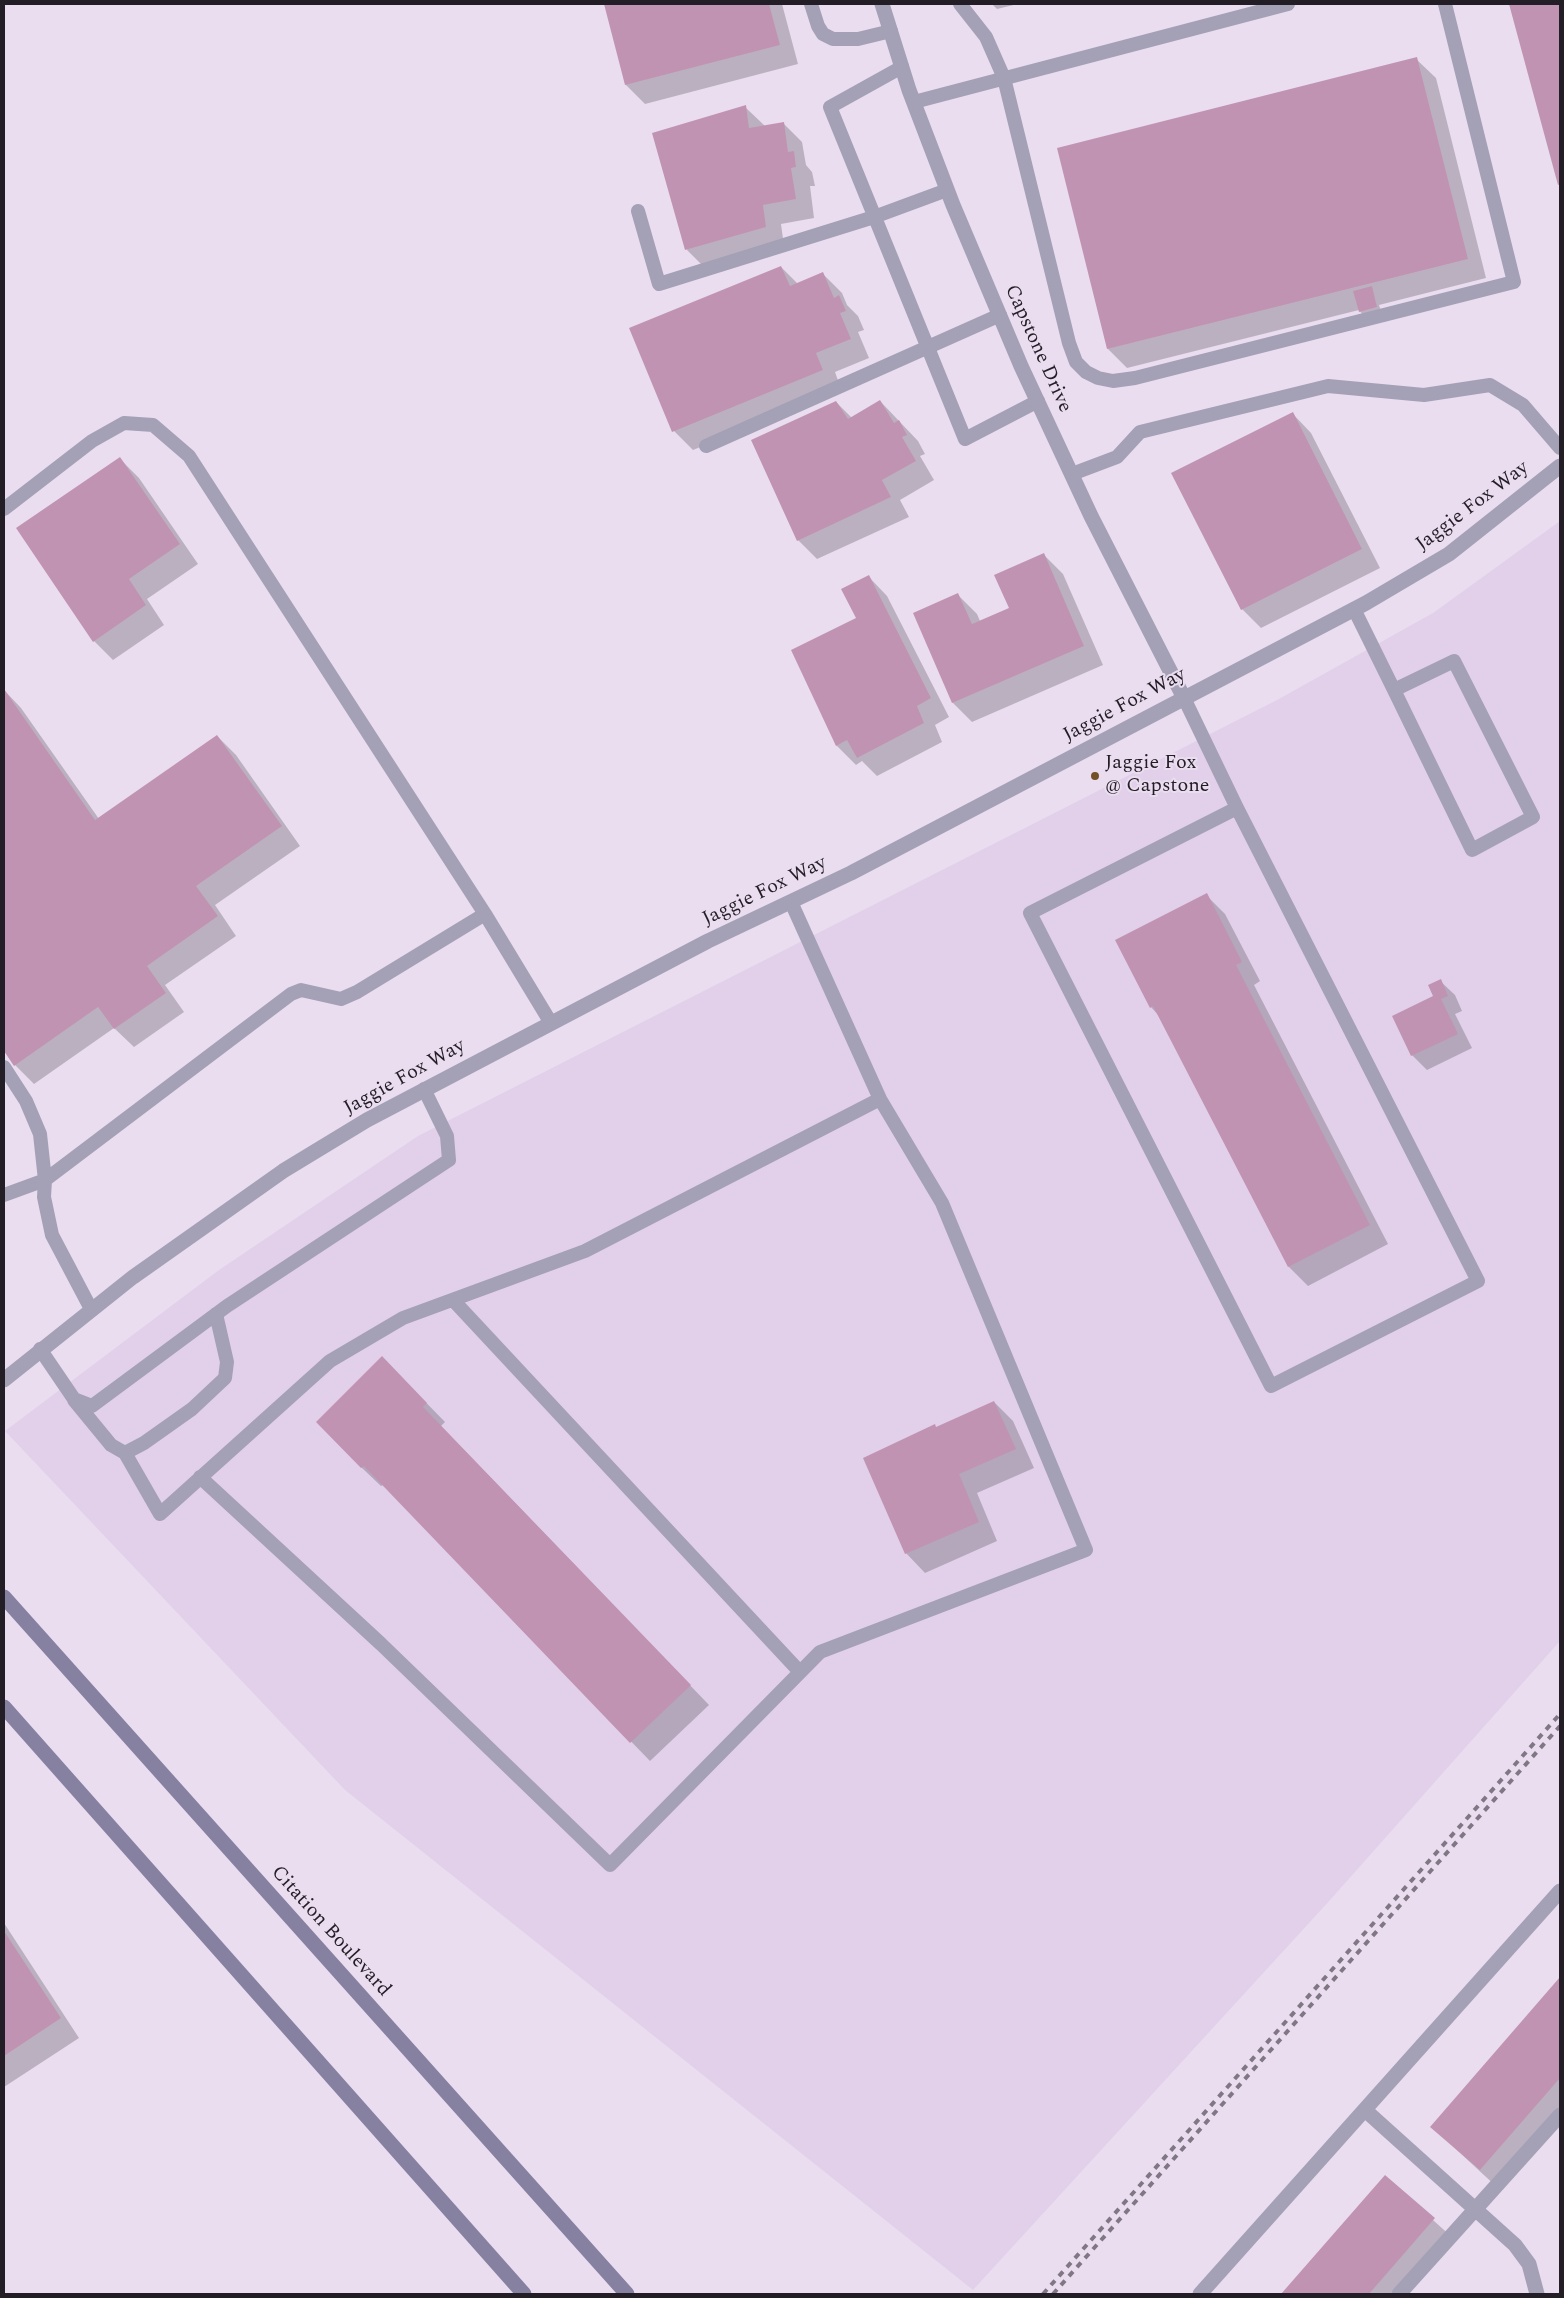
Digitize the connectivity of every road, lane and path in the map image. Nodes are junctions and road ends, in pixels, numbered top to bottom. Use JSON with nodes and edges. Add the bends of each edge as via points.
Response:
{"nodes":[{"id":1,"x":811,"y":4,"type":"edge"},
{"id":2,"x":882,"y":4,"type":"edge"},
{"id":3,"x":960,"y":4,"type":"edge"},
{"id":4,"x":1288,"y":4,"type":"edge"},
{"id":5,"x":1445,"y":4,"type":"edge"},
{"id":6,"x":891,"y":31,"type":"junction"},
{"id":7,"x":902,"y":67,"type":"junction"},
{"id":8,"x":1004,"y":78,"type":"junction"},
{"id":9,"x":914,"y":102,"type":"junction"},
{"id":10,"x":948,"y":190,"type":"junction"},
{"id":11,"x":638,"y":211,"type":"dead end"},
{"id":12,"x":874,"y":217,"type":"junction"},
{"id":13,"x":1000,"y":316,"type":"junction"},
{"id":14,"x":927,"y":346,"type":"junction"},
{"id":15,"x":1038,"y":401,"type":"junction"},
{"id":16,"x":706,"y":446,"type":"dead end"},
{"id":17,"x":1560,"y":448,"type":"edge"},
{"id":18,"x":1560,"y":466,"type":"edge"},
{"id":19,"x":1072,"y":474,"type":"junction"},
{"id":20,"x":4,"y":509,"type":"edge"},
{"id":21,"x":1354,"y":609,"type":"junction"},
{"id":22,"x":1394,"y":690,"type":"junction"},
{"id":23,"x":1184,"y":698,"type":"junction"},
{"id":24,"x":1237,"y":808,"type":"junction"},
{"id":25,"x":791,"y":902,"type":"junction"},
{"id":26,"x":485,"y":914,"type":"junction"},
{"id":27,"x":551,"y":1023,"type":"junction"},
{"id":28,"x":4,"y":1067,"type":"edge"},
{"id":29,"x":424,"y":1089,"type":"junction"},
{"id":30,"x":880,"y":1099,"type":"junction"},
{"id":31,"x":45,"y":1180,"type":"junction"},
{"id":32,"x":4,"y":1195,"type":"edge"},
{"id":33,"x":453,"y":1300,"type":"junction"},
{"id":34,"x":91,"y":1309,"type":"junction"},
{"id":35,"x":216,"y":1314,"type":"junction"},
{"id":36,"x":40,"y":1350,"type":"junction"},
{"id":37,"x":4,"y":1380,"type":"edge"},
{"id":38,"x":74,"y":1399,"type":"junction"},
{"id":39,"x":125,"y":1453,"type":"junction"},
{"id":40,"x":200,"y":1478,"type":"junction"},
{"id":41,"x":4,"y":1597,"type":"edge"},
{"id":42,"x":800,"y":1672,"type":"junction"},
{"id":43,"x":4,"y":1707,"type":"edge"},
{"id":44,"x":1560,"y":1891,"type":"edge"},
{"id":45,"x":1365,"y":2110,"type":"junction"},
{"id":46,"x":1560,"y":2115,"type":"edge"},
{"id":47,"x":1476,"y":2208,"type":"junction"},
{"id":48,"x":524,"y":2294,"type":"edge"},
{"id":49,"x":627,"y":2294,"type":"edge"},
{"id":50,"x":1200,"y":2294,"type":"edge"},
{"id":51,"x":1399,"y":2294,"type":"edge"},
{"id":52,"x":1537,"y":2294,"type":"edge"}],
"edges":[{"from":1,"to":6,"type":"lane","via":[[822,34],[833,39],[858,39]]},
{"from":2,"to":6,"type":"street","name":"Capstone Drive"},
{"from":3,"to":8,"type":"lane","via":[[986,38]]},
{"from":4,"to":8,"type":"lane"},
{"from":5,"to":8,"type":"lane","via":[[1514,282],[1135,378],[1113,381],[1098,378],[1076,362]]},
{"from":6,"to":7,"type":"street","name":"Capstone Drive"},
{"from":7,"to":9,"type":"street","name":"Capstone Drive"},
{"from":7,"to":12,"type":"lane","via":[[830,107]]},
{"from":8,"to":9,"type":"lane"},
{"from":9,"to":10,"type":"street","name":"Capstone Drive"},
{"from":10,"to":12,"type":"lane"},
{"from":10,"to":13,"type":"street","name":"Capstone Drive"},
{"from":11,"to":12,"type":"lane","via":[[659,284]]},
{"from":12,"to":14,"type":"lane"},
{"from":13,"to":14,"type":"lane"},
{"from":13,"to":15,"type":"street","name":"Capstone Drive"},
{"from":14,"to":15,"type":"lane","via":[[965,439]]},
{"from":14,"to":16,"type":"lane"},
{"from":15,"to":19,"type":"street","name":"Capstone Drive"},
{"from":17,"to":19,"type":"lane","via":[[1523,405],[1490,386],[1424,395],[1328,386],[1140,432],[1117,457]]},
{"from":18,"to":21,"type":"street","name":"Jaggie Fox Way","via":[[1449,554]]},
{"from":19,"to":23,"type":"street","name":"Capstone Drive"},
{"from":20,"to":26,"type":"lane","via":[[92,441],[124,423],[152,425],[189,456]]},
{"from":21,"to":22,"type":"lane"},
{"from":21,"to":23,"type":"street","name":"Jaggie Fox Way"},
{"from":22,"to":22,"type":"lane","via":[[1472,850],[1533,818],[1454,661]]},
{"from":23,"to":24,"type":"lane"},
{"from":23,"to":25,"type":"street","name":"Jaggie Fox Way"},
{"from":24,"to":24,"type":"lane","via":[[1030,913],[1271,1386],[1478,1281]]},
{"from":25,"to":27,"type":"street","name":"Jaggie Fox Way","via":[[708,941]]},
{"from":25,"to":30,"type":"lane"},
{"from":26,"to":27,"type":"lane"},
{"from":26,"to":31,"type":"lane","via":[[341,999],[301,990],[291,994]]},
{"from":27,"to":29,"type":"street","name":"Jaggie Fox Way"},
{"from":28,"to":31,"type":"lane","via":[[26,1100],[40,1134]]},
{"from":29,"to":34,"type":"street","name":"Jaggie Fox Way","via":[[283,1171]]},
{"from":29,"to":35,"type":"lane","via":[[447,1136],[449,1160]]},
{"from":30,"to":33,"type":"lane","via":[[585,1251]]},
{"from":30,"to":42,"type":"lane","via":[[942,1203],[1086,1550],[820,1652]]},
{"from":31,"to":32,"type":"lane"},
{"from":31,"to":34,"type":"lane","via":[[44,1197],[52,1235]]},
{"from":33,"to":40,"type":"lane","via":[[403,1318],[330,1361]]},
{"from":33,"to":42,"type":"lane"},
{"from":34,"to":36,"type":"street","name":"Jaggie Fox Way"},
{"from":35,"to":38,"type":"lane","via":[[92,1406]]},
{"from":35,"to":39,"type":"lane","via":[[227,1362],[225,1378],[192,1409]]},
{"from":36,"to":37,"type":"street","name":"Jaggie Fox Way"},
{"from":36,"to":38,"type":"lane"},
{"from":38,"to":39,"type":"lane","via":[[111,1445]]},
{"from":39,"to":40,"type":"lane","via":[[160,1514]]},
{"from":40,"to":42,"type":"lane","via":[[381,1644],[610,1865]]},
{"from":41,"to":49,"type":"main road","name":"Citation Boulevard"},
{"from":43,"to":48,"type":"main road"},
{"from":44,"to":45,"type":"street"},
{"from":45,"to":47,"type":"street"},
{"from":45,"to":50,"type":"street"},
{"from":46,"to":47,"type":"street"},
{"from":47,"to":51,"type":"street"},
{"from":47,"to":52,"type":"street","via":[[1515,2245],[1529,2264]]}]}
